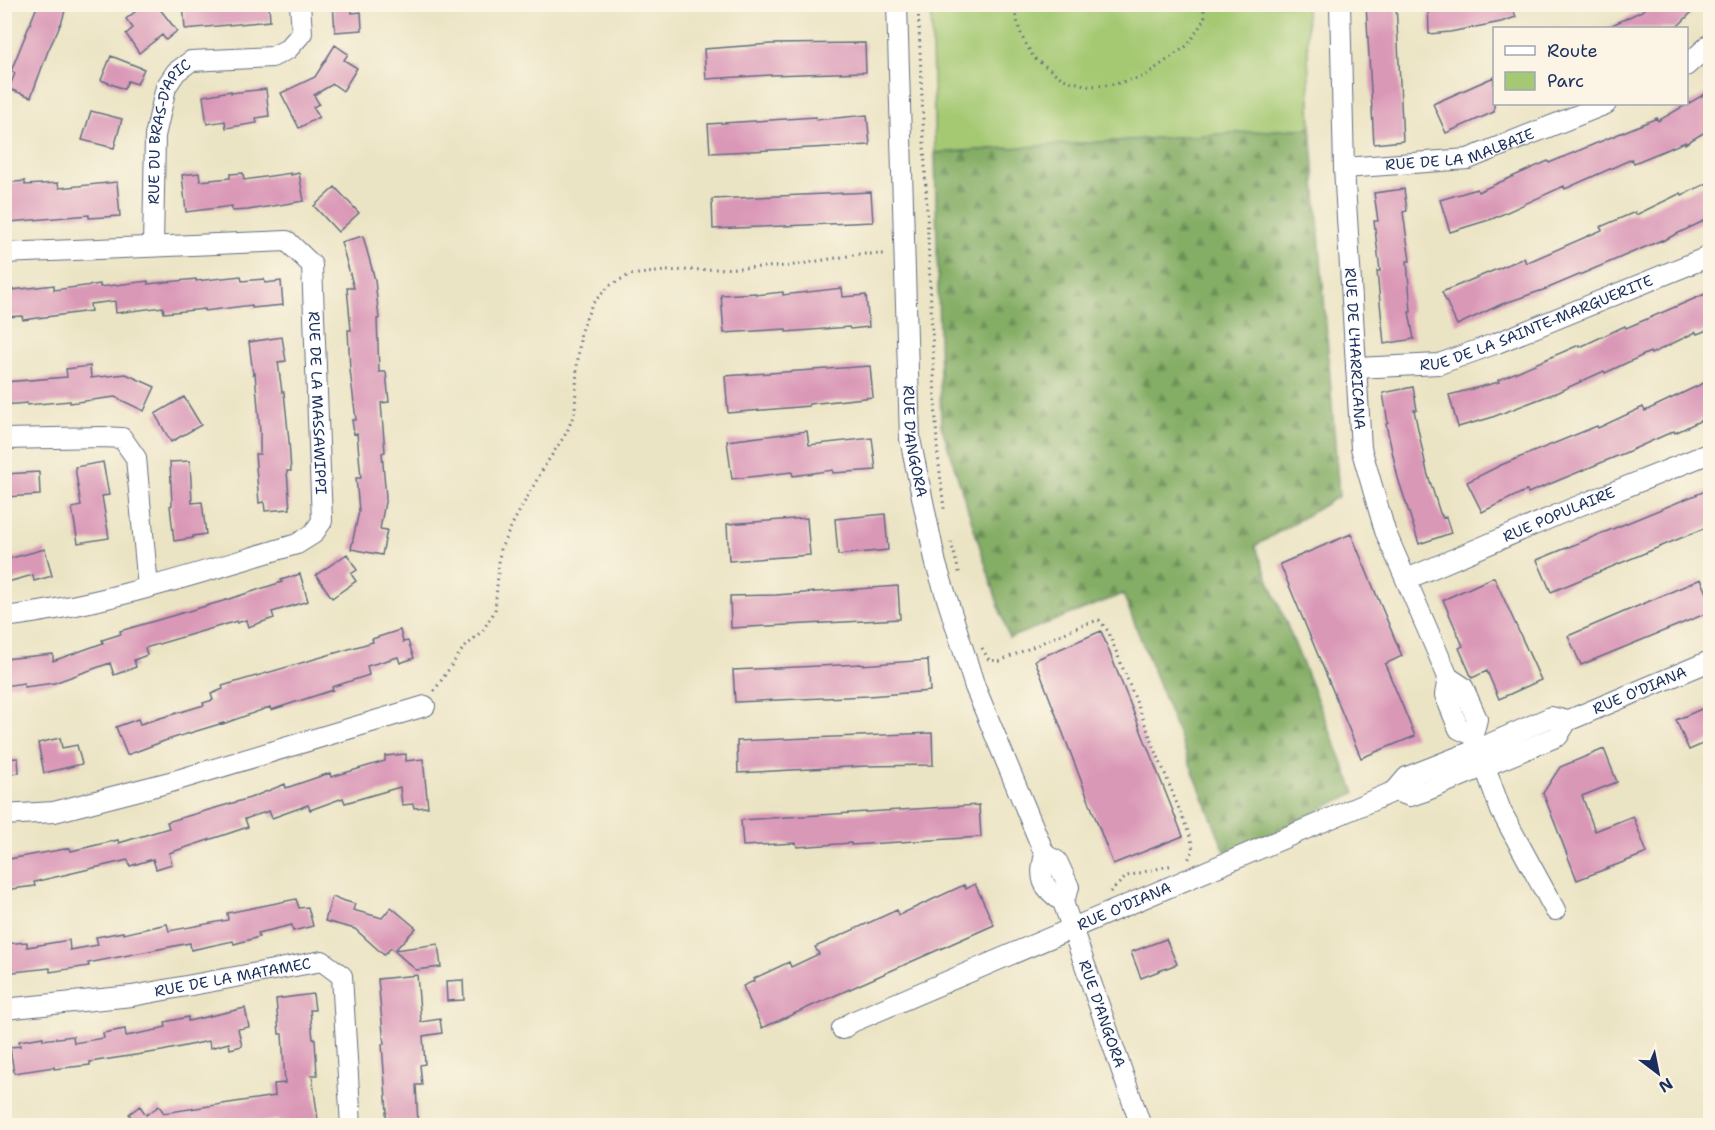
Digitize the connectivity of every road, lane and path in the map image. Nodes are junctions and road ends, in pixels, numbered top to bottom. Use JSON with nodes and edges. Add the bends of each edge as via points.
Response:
{"nodes":[{"id":1,"x":300,"y":4,"type":"edge"},
{"id":2,"x":897,"y":4,"type":"edge"},
{"id":3,"x":918,"y":4,"type":"edge"},
{"id":4,"x":1012,"y":4,"type":"edge"},
{"id":5,"x":1203,"y":4,"type":"edge"},
{"id":6,"x":1340,"y":4,"type":"edge"},
{"id":7,"x":1710,"y":44,"type":"edge"},
{"id":8,"x":1688,"y":64,"type":"edge"},
{"id":9,"x":1603,"y":105,"type":"edge"},
{"id":10,"x":1344,"y":168,"type":"junction"},
{"id":11,"x":153,"y":246,"type":"junction"},
{"id":12,"x":4,"y":253,"type":"edge"},
{"id":13,"x":892,"y":254,"type":"dead end"},
{"id":14,"x":1710,"y":256,"type":"edge"},
{"id":15,"x":1356,"y":368,"type":"junction"},
{"id":16,"x":4,"y":439,"type":"edge"},
{"id":17,"x":1710,"y":453,"type":"edge"},
{"id":18,"x":945,"y":511,"type":"dead end"},
{"id":19,"x":949,"y":532,"type":"dead end"},
{"id":20,"x":1407,"y":579,"type":"junction"},
{"id":21,"x":963,"y":585,"type":"dead end"},
{"id":22,"x":148,"y":587,"type":"junction"},
{"id":23,"x":4,"y":617,"type":"edge"},
{"id":24,"x":981,"y":645,"type":"dead end"},
{"id":25,"x":1710,"y":661,"type":"edge"},
{"id":26,"x":425,"y":706,"type":"joint"},
{"id":27,"x":1479,"y":750,"type":"junction"},
{"id":28,"x":4,"y":815,"type":"edge"},
{"id":29,"x":1104,"y":898,"type":"dead end"},
{"id":30,"x":1555,"y":910,"type":"dead end"},
{"id":31,"x":1072,"y":929,"type":"junction"},
{"id":32,"x":4,"y":1009,"type":"edge"},
{"id":33,"x":847,"y":1025,"type":"dead end"},
{"id":34,"x":351,"y":1125,"type":"edge"},
{"id":35,"x":1141,"y":1125,"type":"edge"}],
"edges":[{"from":1,"to":11,"type":"street","name":"RUE DU BRAS-D'APIC","via":[[302,33],[288,49],[272,57],[191,61],[176,72],[166,87],[155,136]]},
{"from":2,"to":31,"type":"street","name":"RUE D'ANGORA","via":[[909,440],[936,564],[975,687],[1046,855],[1040,871],[1049,892],[1063,902]]},
{"from":3,"to":18,"type":"path","via":[[937,446]]},
{"from":4,"to":5,"type":"path","via":[[1022,38],[1034,58],[1063,79],[1088,86],[1143,77],[1188,45],[1205,18]]},
{"from":6,"to":10,"type":"street","name":"RUE DE L'HARRICANA"},
{"from":7,"to":8,"type":"street"},
{"from":9,"to":10,"type":"street","name":"RUE DE LA MALBAIE","via":[[1468,159]]},
{"from":10,"to":15,"type":"street","name":"RUE DE L'HARRICANA"},
{"from":11,"to":12,"type":"street","name":"RUE DE LA MASSAWIPPI"},
{"from":11,"to":22,"type":"street","name":"RUE DE LA MASSAWIPPI","via":[[287,241],[312,265],[322,521],[313,534],[297,544]]},
{"from":13,"to":26,"type":"path","via":[[860,254],[788,266],[629,275],[609,286],[592,304],[581,331],[575,411],[567,432],[500,550],[495,611],[483,630],[462,650]]},
{"from":14,"to":15,"type":"street","name":"RUE DE LA SAINTE-MARGUERITE","via":[[1439,364]]},
{"from":15,"to":20,"type":"street","name":"RUE DE L'HARRICANA","via":[[1361,448],[1385,531]]},
{"from":16,"to":22,"type":"street","via":[[122,438],[136,458]]},
{"from":17,"to":20,"type":"street","name":"RUE POPULAIRE"},
{"from":19,"to":21,"type":"path"},
{"from":20,"to":27,"type":"street","name":"RUE DE L'HARRICANA","via":[[1448,677],[1445,695],[1460,729]]},
{"from":22,"to":23,"type":"street","name":"RUE DE LA MASSAWIPPI","via":[[38,613]]},
{"from":24,"to":29,"type":"path","via":[[989,660],[1000,661],[1099,620],[1108,631],[1185,824],[1192,851],[1189,860],[1127,876]]},
{"from":25,"to":27,"type":"street","name":"RUE O'DIANA","via":[[1567,721],[1551,717]]},
{"from":26,"to":28,"type":"street","via":[[174,781],[54,812]]},
{"from":27,"to":30,"type":"street","name":"RUE DE L'HARRICANA","via":[[1501,811]]},
{"from":27,"to":31,"type":"street","name":"RUE O'DIANA","via":[[1407,777],[1395,791]]},
{"from":31,"to":33,"type":"street","name":"RUE O'DIANA"},
{"from":31,"to":35,"type":"street","name":"RUE D'ANGORA"},
{"from":32,"to":34,"type":"street","name":"RUE DE LA MATAMEC","via":[[132,996],[322,960],[342,976]]}]}
